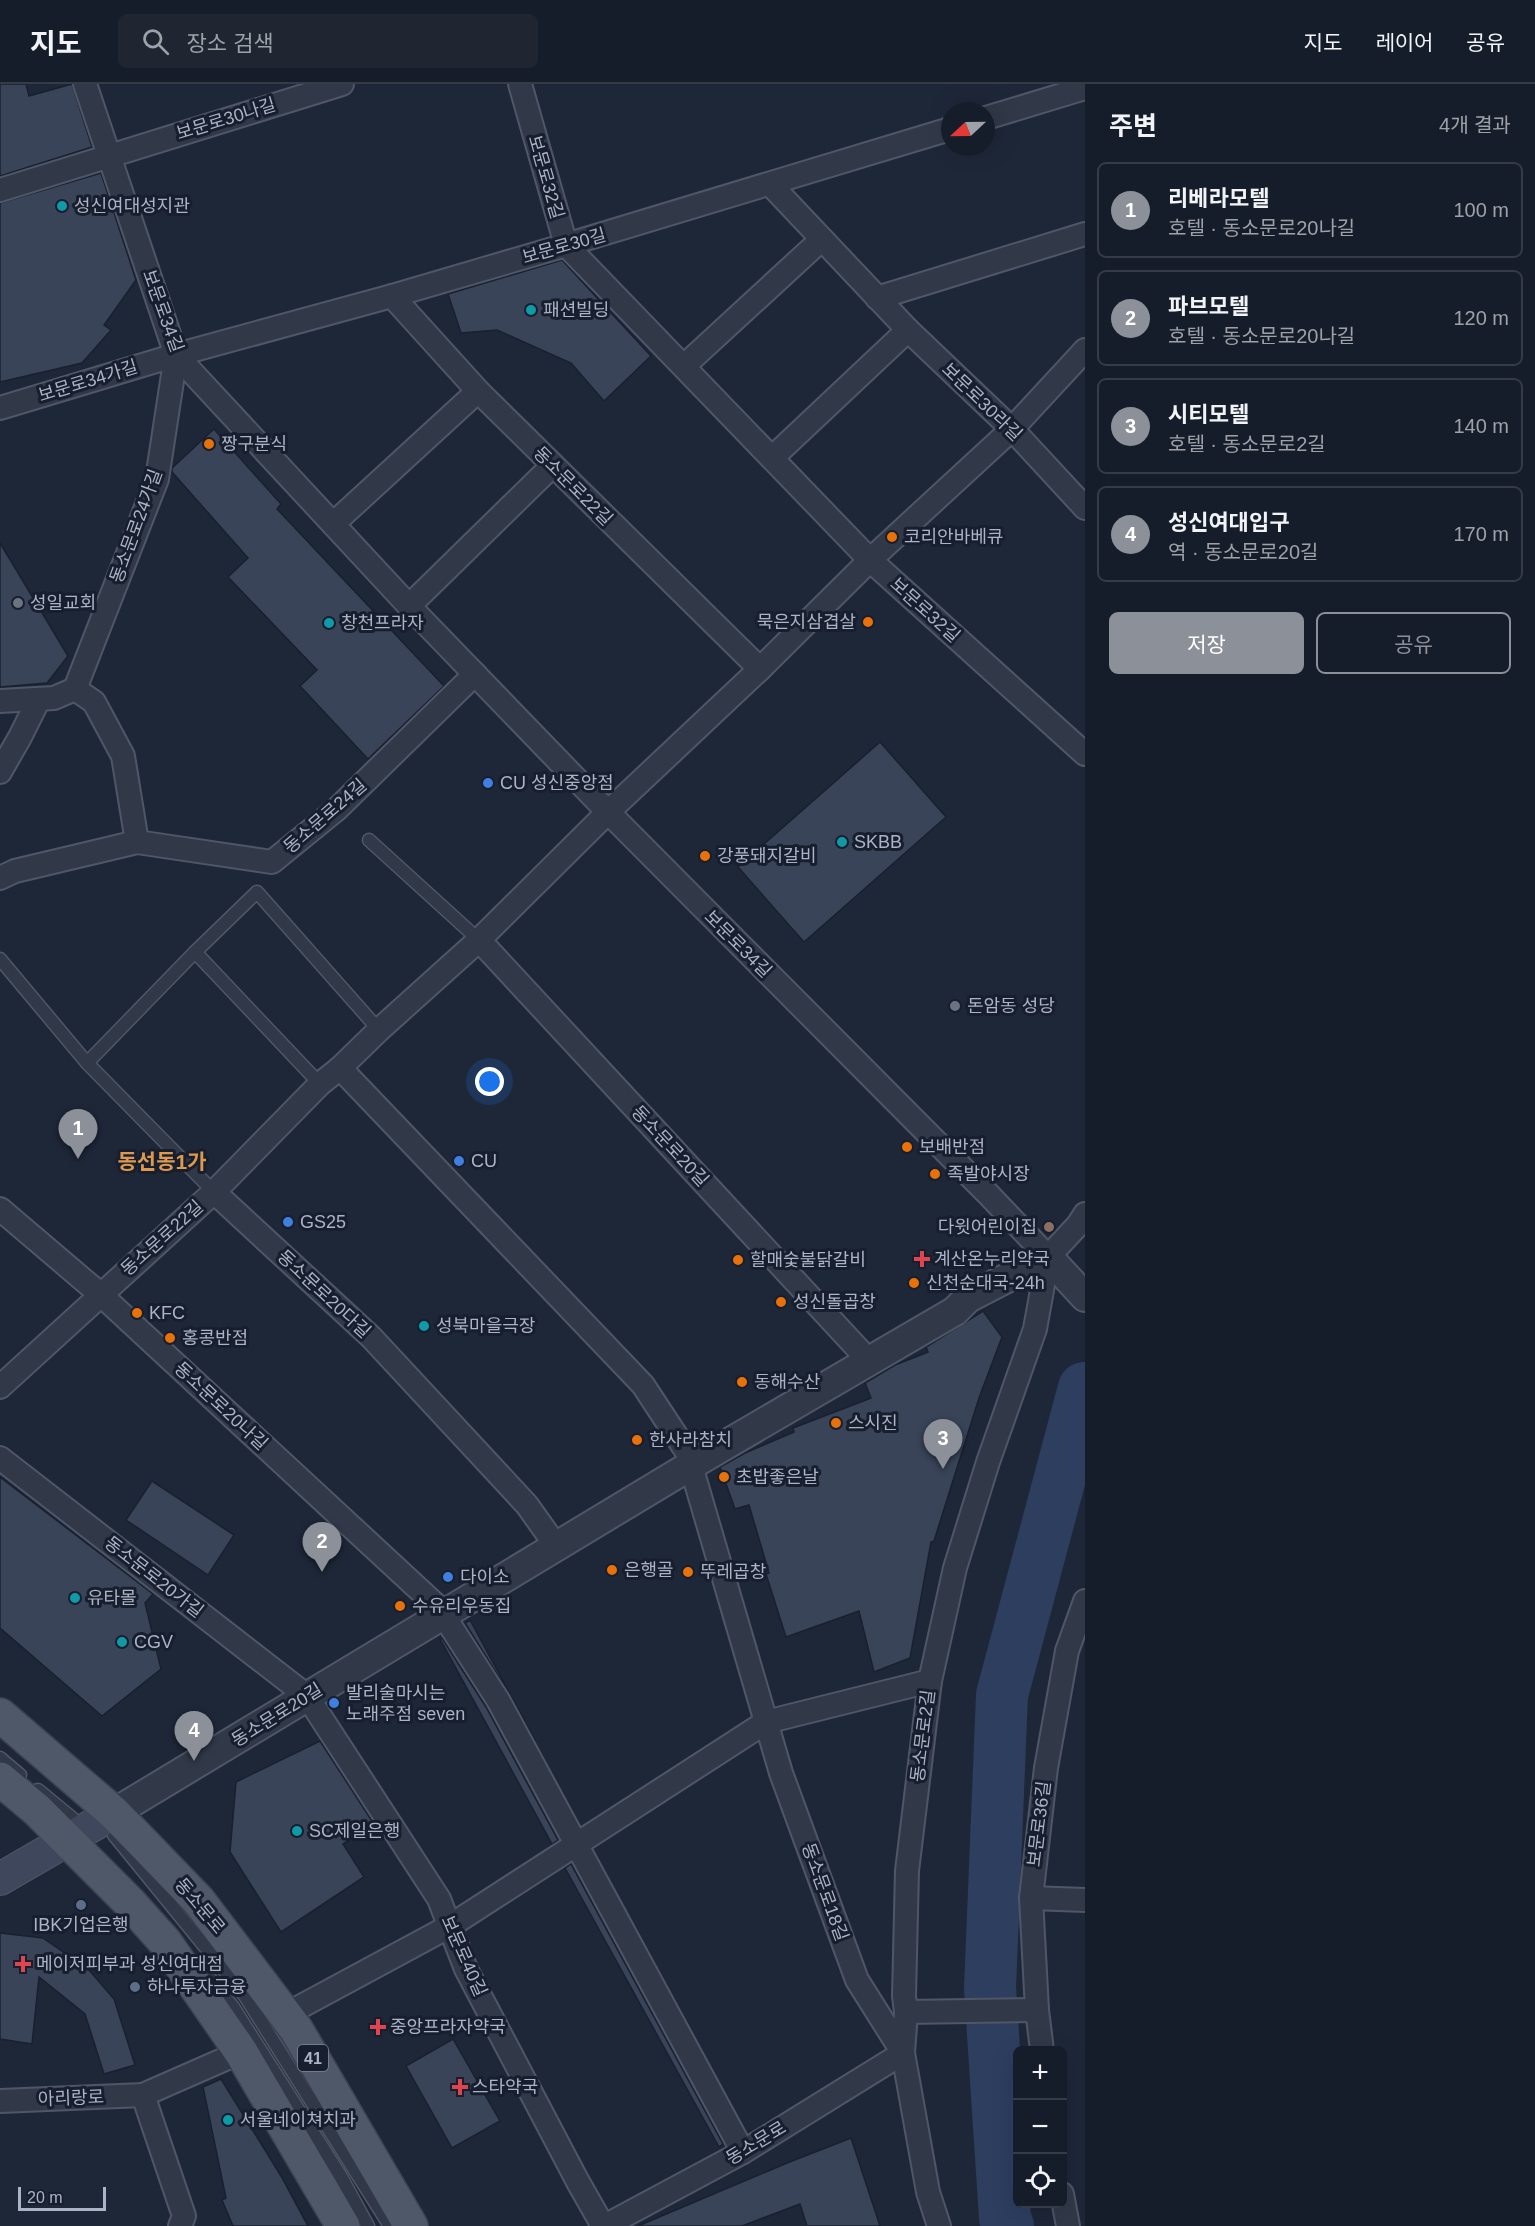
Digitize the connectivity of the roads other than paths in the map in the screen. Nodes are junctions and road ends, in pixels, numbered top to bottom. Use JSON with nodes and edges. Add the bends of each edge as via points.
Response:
{"nodes":[{"id":1,"x":85,"y":84,"type":"edge"},
{"id":2,"x":342,"y":84,"type":"edge"},
{"id":3,"x":520,"y":84,"type":"edge"},
{"id":4,"x":1085,"y":88,"type":"edge"},
{"id":5,"x":995,"y":115,"type":"edge"},
{"id":6,"x":941,"y":132,"type":"edge"},
{"id":7,"x":109,"y":156,"type":"junction"},
{"id":8,"x":770,"y":184,"type":"junction"},
{"id":9,"x":0,"y":190,"type":"edge"},
{"id":10,"x":1085,"y":234,"type":"edge"},
{"id":11,"x":822,"y":239,"type":"junction"},
{"id":12,"x":566,"y":245,"type":"junction"},
{"id":13,"x":392,"y":296,"type":"junction"},
{"id":14,"x":877,"y":298,"type":"junction"},
{"id":15,"x":908,"y":330,"type":"junction"},
{"id":16,"x":1085,"y":350,"type":"edge"},
{"id":17,"x":176,"y":355,"type":"junction"},
{"id":18,"x":684,"y":366,"type":"junction"},
{"id":19,"x":478,"y":391,"type":"junction"},
{"id":20,"x":0,"y":408,"type":"edge"},
{"id":21,"x":1012,"y":429,"type":"junction"},
{"id":22,"x":772,"y":458,"type":"junction"},
{"id":23,"x":552,"y":465,"type":"junction"},
{"id":24,"x":1085,"y":508,"type":"edge"},
{"id":25,"x":333,"y":524,"type":"junction"},
{"id":26,"x":870,"y":560,"type":"junction"},
{"id":27,"x":409,"y":606,"type":"junction"},
{"id":28,"x":760,"y":669,"type":"junction"},
{"id":29,"x":475,"y":674,"type":"junction"},
{"id":30,"x":75,"y":689,"type":"junction"},
{"id":31,"x":39,"y":699,"type":"junction"},
{"id":32,"x":0,"y":701,"type":"edge"},
{"id":33,"x":1085,"y":754,"type":"edge"},
{"id":34,"x":0,"y":772,"type":"edge"},
{"id":35,"x":608,"y":812,"type":"junction"},
{"id":36,"x":369,"y":840,"type":"dead end"},
{"id":37,"x":136,"y":842,"type":"junction"},
{"id":38,"x":0,"y":878,"type":"edge"},
{"id":39,"x":479,"y":940,"type":"junction"},
{"id":40,"x":195,"y":952,"type":"junction"},
{"id":41,"x":0,"y":959,"type":"edge"},
{"id":42,"x":379,"y":1030,"type":"junction"},
{"id":43,"x":87,"y":1063,"type":"junction"},
{"id":44,"x":340,"y":1068,"type":"junction"},
{"id":45,"x":320,"y":1084,"type":"junction"},
{"id":46,"x":214,"y":1192,"type":"junction"},
{"id":47,"x":0,"y":1209,"type":"edge"},
{"id":48,"x":1085,"y":1214,"type":"edge"},
{"id":49,"x":1048,"y":1257,"type":"junction"},
{"id":50,"x":1077,"y":1289,"type":"edge"},
{"id":51,"x":100,"y":1294,"type":"junction"},
{"id":52,"x":968,"y":1298,"type":"junction"},
{"id":53,"x":860,"y":1351,"type":"junction"},
{"id":54,"x":0,"y":1387,"type":"edge"},
{"id":55,"x":0,"y":1458,"type":"edge"},
{"id":56,"x":689,"y":1459,"type":"junction"},
{"id":57,"x":549,"y":1536,"type":"junction"},
{"id":58,"x":1085,"y":1601,"type":"edge"},
{"id":59,"x":441,"y":1611,"type":"junction"},
{"id":60,"x":930,"y":1681,"type":"junction"},
{"id":61,"x":307,"y":1696,"type":"junction"},
{"id":62,"x":0,"y":1715,"type":"edge"},
{"id":63,"x":766,"y":1722,"type":"junction"},
{"id":64,"x":0,"y":1758,"type":"edge"},
{"id":65,"x":0,"y":1779,"type":"edge"},
{"id":66,"x":91,"y":1826,"type":"junction"},
{"id":67,"x":574,"y":1844,"type":"junction"},
{"id":68,"x":0,"y":1880,"type":"edge"},
{"id":69,"x":1031,"y":1898,"type":"junction"},
{"id":70,"x":1085,"y":1900,"type":"edge"},
{"id":71,"x":450,"y":1926,"type":"junction"},
{"id":72,"x":189,"y":1952,"type":"dead end"},
{"id":73,"x":1037,"y":2010,"type":"junction"},
{"id":74,"x":906,"y":2012,"type":"junction"},
{"id":75,"x":285,"y":2015,"type":"junction"},
{"id":76,"x":1042,"y":2046,"type":"edge"},
{"id":77,"x":242,"y":2052,"type":"junction"},
{"id":78,"x":903,"y":2053,"type":"junction"},
{"id":79,"x":143,"y":2095,"type":"junction"},
{"id":80,"x":0,"y":2101,"type":"edge"},
{"id":81,"x":742,"y":2152,"type":"junction"},
{"id":82,"x":1065,"y":2208,"type":"edge"},
{"id":83,"x":180,"y":2226,"type":"edge"},
{"id":84,"x":343,"y":2226,"type":"edge"},
{"id":85,"x":368,"y":2226,"type":"edge"},
{"id":86,"x":390,"y":2226,"type":"edge"},
{"id":87,"x":411,"y":2226,"type":"edge"},
{"id":88,"x":604,"y":2226,"type":"edge"},
{"id":89,"x":939,"y":2226,"type":"edge"},
{"id":90,"x":1068,"y":2226,"type":"edge"}],
"edges":[{"from":1,"to":7,"type":"street","name":"보문로34길"},
{"from":2,"to":7,"type":"street","name":"보문로30나길"},
{"from":3,"to":12,"type":"street","name":"보문로32길"},
{"from":4,"to":5,"type":"street"},
{"from":6,"to":8,"type":"street","name":"보문로30길"},
{"from":7,"to":9,"type":"street","name":"보문로30나길"},
{"from":7,"to":17,"type":"street","name":"보문로34길"},
{"from":8,"to":11,"type":"street","name":"보문로30라길"},
{"from":8,"to":12,"type":"street","name":"보문로30길"},
{"from":10,"to":14,"type":"street"},
{"from":11,"to":14,"type":"street","name":"보문로30라길"},
{"from":11,"to":18,"type":"street"},
{"from":12,"to":13,"type":"street","name":"보문로30길"},
{"from":12,"to":18,"type":"street","name":"보문로32길"},
{"from":13,"to":17,"type":"street","name":"보문로30길"},
{"from":13,"to":19,"type":"street","name":"동소문로22길"},
{"from":14,"to":15,"type":"street","name":"보문로30라길"},
{"from":15,"to":21,"type":"street","name":"보문로30라길"},
{"from":15,"to":22,"type":"street"},
{"from":16,"to":21,"type":"street","name":"동소문로22길"},
{"from":17,"to":20,"type":"street","name":"보문로34가길"},
{"from":17,"to":25,"type":"street","name":"보문로34길"},
{"from":17,"to":30,"type":"street","name":"동소문로24가길","via":[[157,479]]},
{"from":18,"to":22,"type":"street","name":"보문로32길"},
{"from":19,"to":23,"type":"street","name":"동소문로22길"},
{"from":19,"to":25,"type":"street"},
{"from":21,"to":24,"type":"street","name":"보문로30라길"},
{"from":21,"to":26,"type":"street","name":"동소문로22길"},
{"from":22,"to":26,"type":"street","name":"보문로32길"},
{"from":23,"to":27,"type":"street"},
{"from":23,"to":28,"type":"street","name":"동소문로22길"},
{"from":25,"to":27,"type":"street","name":"보문로34길"},
{"from":26,"to":28,"type":"street","name":"동소문로22길"},
{"from":26,"to":33,"type":"street","name":"보문로32길"},
{"from":27,"to":29,"type":"street","name":"보문로34길"},
{"from":28,"to":35,"type":"street","name":"동소문로22길"},
{"from":29,"to":35,"type":"street","name":"보문로34길"},
{"from":29,"to":37,"type":"street","name":"동소문로24길","via":[[338,809],[272,862]]},
{"from":30,"to":31,"type":"street","via":[[54,698]]},
{"from":30,"to":37,"type":"street","via":[[94,702],[123,756]]},
{"from":31,"to":32,"type":"street"},
{"from":31,"to":34,"type":"street"},
{"from":35,"to":39,"type":"street","name":"동소문로22길"},
{"from":35,"to":49,"type":"street","name":"보문로34길"},
{"from":36,"to":39,"type":"lane"},
{"from":37,"to":38,"type":"street","name":"동소문로24길"},
{"from":39,"to":42,"type":"street","name":"동소문로22길"},
{"from":39,"to":53,"type":"street","name":"동소문로20길"},
{"from":40,"to":42,"type":"lane","via":[[257,892]]},
{"from":40,"to":43,"type":"lane"},
{"from":40,"to":45,"type":"lane"},
{"from":41,"to":43,"type":"lane","name":"동소문로20다길"},
{"from":42,"to":44,"type":"street","name":"동소문로22길"},
{"from":43,"to":46,"type":"lane","name":"동소문로20다길"},
{"from":44,"to":45,"type":"street","name":"동소문로22길"},
{"from":44,"to":56,"type":"street","via":[[643,1385]]},
{"from":45,"to":46,"type":"street","name":"동소문로22길"},
{"from":46,"to":51,"type":"street","name":"동소문로22길"},
{"from":46,"to":57,"type":"street","name":"동소문로20다길","via":[[371,1337],[527,1505]]},
{"from":47,"to":51,"type":"street","name":"동소문로20나길"},
{"from":48,"to":49,"type":"street"},
{"from":49,"to":50,"type":"street","name":"보문로34길"},
{"from":49,"to":52,"type":"street","name":"동소문로20길"},
{"from":49,"to":60,"type":"street","name":"동소문로2길","via":[[1035,1329],[955,1568]]},
{"from":51,"to":54,"type":"street","name":"동소문로22길"},
{"from":51,"to":59,"type":"street","name":"동소문로20나길"},
{"from":52,"to":53,"type":"street","name":"동소문로20길","via":[[951,1300]]},
{"from":52,"to":56,"type":"street","name":"동소문로20길","via":[[955,1311]]},
{"from":53,"to":56,"type":"street","name":"동소문로20길"},
{"from":55,"to":61,"type":"street","name":"동소문로20가길"},
{"from":56,"to":57,"type":"street","name":"동소문로20길"},
{"from":56,"to":59,"type":"street","name":"동소문로20길"},
{"from":56,"to":63,"type":"street"},
{"from":57,"to":59,"type":"street","name":"동소문로20길"},
{"from":58,"to":69,"type":"street","name":"보문로36길","via":[[1067,1651],[1050,1744]]},
{"from":59,"to":61,"type":"street","name":"동소문로20길"},
{"from":59,"to":67,"type":"street","via":[[498,1700]]},
{"from":60,"to":63,"type":"street"},
{"from":60,"to":74,"type":"street","name":"동소문로2길","via":[[907,1871]]},
{"from":61,"to":66,"type":"street","name":"동소문로20길"},
{"from":61,"to":71,"type":"street","name":"보문로40길","via":[[439,1899]]},
{"from":62,"to":66,"type":"main road","name":"동소문로","number":"41"},
{"from":63,"to":67,"type":"street"},
{"from":63,"to":78,"type":"street","name":"동소문로18길","via":[[857,1980]]},
{"from":64,"to":66,"type":"lane","via":[[72,1818]]},
{"from":65,"to":66,"type":"main road","name":"동소문로","number":"41","via":[[37,1810]]},
{"from":66,"to":68,"type":"main road"},
{"from":66,"to":75,"type":"main road","name":"동소문로","number":"41","via":[[199,1901]]},
{"from":66,"to":77,"type":"main road","name":"동소문로","number":"41","via":[[131,1904],[165,1942]]},
{"from":66,"to":86,"type":"lane","via":[[245,1996]]},
{"from":67,"to":71,"type":"street"},
{"from":67,"to":81,"type":"street"},
{"from":69,"to":70,"type":"street"},
{"from":69,"to":73,"type":"street","name":"보문로36길"},
{"from":71,"to":75,"type":"street"},
{"from":71,"to":88,"type":"street","name":"보문로40길","via":[[466,1969]]},
{"from":72,"to":85,"type":"lane","via":[[233,2007]]},
{"from":73,"to":74,"type":"street"},
{"from":73,"to":76,"type":"street","name":"보문로36길"},
{"from":74,"to":78,"type":"street","name":"동소문로2길"},
{"from":75,"to":87,"type":"main road","name":"동소문로","number":"41"},
{"from":77,"to":79,"type":"street"},
{"from":77,"to":84,"type":"main road","name":"동소문로","number":"41"},
{"from":78,"to":81,"type":"street","name":"동소문로"},
{"from":78,"to":89,"type":"street","name":"동소문로2길","via":[[928,2192]]},
{"from":79,"to":80,"type":"street","name":"아리랑로"},
{"from":79,"to":83,"type":"street","via":[[184,2216]]},
{"from":81,"to":88,"type":"street","name":"동소문로"},
{"from":82,"to":90,"type":"street"}]}
